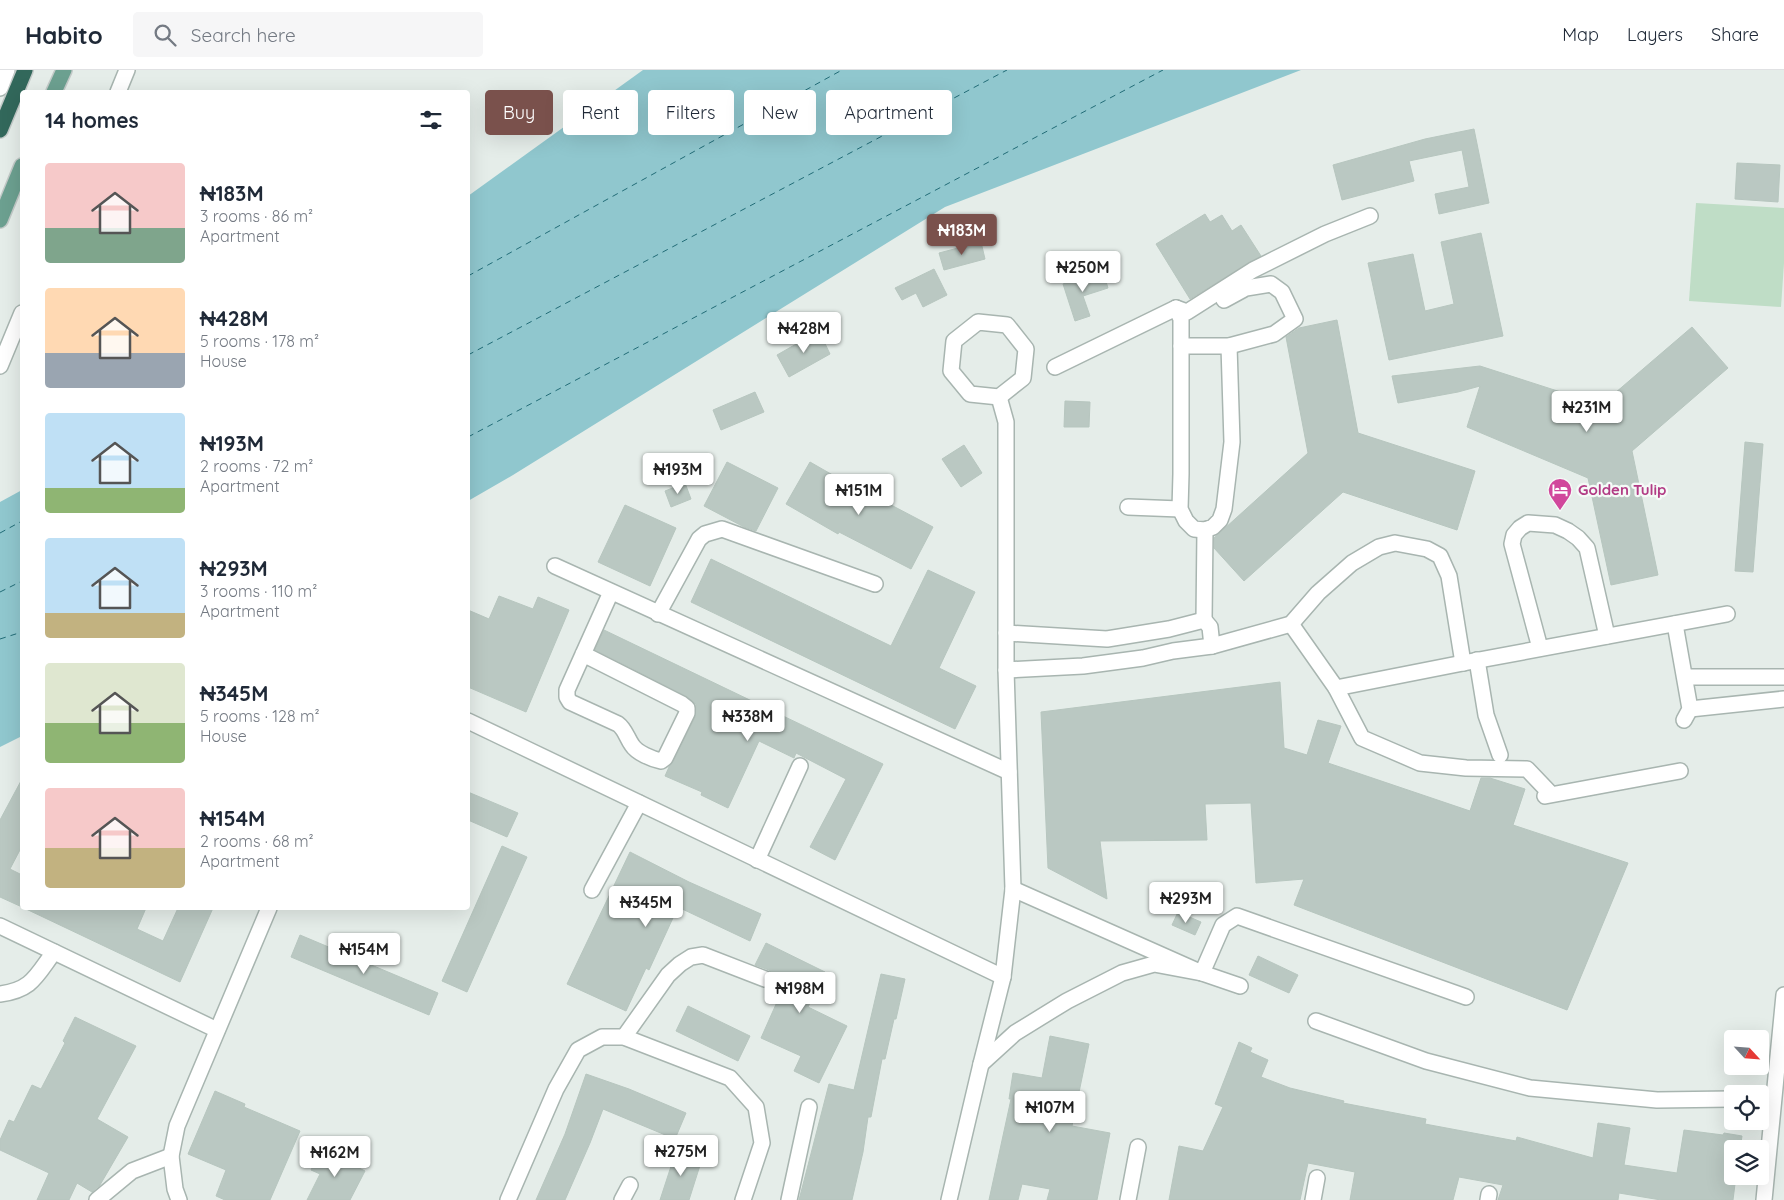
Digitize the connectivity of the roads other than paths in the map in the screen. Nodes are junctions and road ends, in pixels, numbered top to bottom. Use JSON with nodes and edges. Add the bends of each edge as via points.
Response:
{"nodes":[{"id":1,"x":8,"y":70,"type":"edge"},
{"id":2,"x":24,"y":70,"type":"edge"},
{"id":3,"x":64,"y":70,"type":"edge"},
{"id":4,"x":127,"y":70,"type":"edge"},
{"id":5,"x":0,"y":88,"type":"edge"},
{"id":6,"x":55,"y":90,"type":"edge"},
{"id":7,"x":119,"y":90,"type":"edge"},
{"id":8,"x":0,"y":130,"type":"edge"},
{"id":9,"x":20,"y":171,"type":"edge"},
{"id":10,"x":1370,"y":216,"type":"dead end"},
{"id":11,"x":0,"y":220,"type":"edge"},
{"id":12,"x":1178,"y":314,"type":"junction"},
{"id":13,"x":20,"y":318,"type":"edge"},
{"id":14,"x":1181,"y":346,"type":"junction"},
{"id":15,"x":1229,"y":346,"type":"junction"},
{"id":16,"x":0,"y":366,"type":"edge"},
{"id":17,"x":1055,"y":367,"type":"dead end"},
{"id":18,"x":999,"y":398,"type":"junction"},
{"id":19,"x":1128,"y":507,"type":"dead end"},
{"id":20,"x":1180,"y":509,"type":"junction"},
{"id":21,"x":1205,"y":530,"type":"junction"},
{"id":22,"x":555,"y":566,"type":"dead end"},
{"id":23,"x":875,"y":584,"type":"dead end"},
{"id":24,"x":611,"y":592,"type":"junction"},
{"id":25,"x":658,"y":614,"type":"junction"},
{"id":26,"x":1727,"y":614,"type":"dead end"},
{"id":27,"x":1204,"y":620,"type":"junction"},
{"id":28,"x":1290,"y":624,"type":"junction"},
{"id":29,"x":1675,"y":624,"type":"junction"},
{"id":30,"x":1006,"y":633,"type":"junction"},
{"id":31,"x":1607,"y":636,"type":"junction"},
{"id":32,"x":1212,"y":646,"type":"junction"},
{"id":33,"x":1540,"y":648,"type":"junction"},
{"id":34,"x":583,"y":654,"type":"junction"},
{"id":35,"x":1470,"y":662,"type":"junction"},
{"id":36,"x":1006,"y":670,"type":"junction"},
{"id":37,"x":1685,"y":677,"type":"junction"},
{"id":38,"x":1784,"y":677,"type":"edge"},
{"id":39,"x":1336,"y":688,"type":"junction"},
{"id":40,"x":1784,"y":699,"type":"edge"},
{"id":41,"x":470,"y":722,"type":"edge"},
{"id":42,"x":1500,"y":755,"type":"dead end"},
{"id":43,"x":800,"y":766,"type":"dead end"},
{"id":44,"x":1680,"y":771,"type":"dead end"},
{"id":45,"x":1009,"y":772,"type":"junction"},
{"id":46,"x":639,"y":803,"type":"junction"},
{"id":47,"x":757,"y":860,"type":"junction"},
{"id":48,"x":1013,"y":889,"type":"junction"},
{"id":49,"x":592,"y":890,"type":"dead end"},
{"id":50,"x":268,"y":910,"type":"edge"},
{"id":51,"x":0,"y":926,"type":"edge"},
{"id":52,"x":54,"y":952,"type":"junction"},
{"id":53,"x":1202,"y":972,"type":"junction"},
{"id":54,"x":1003,"y":977,"type":"junction"},
{"id":55,"x":765,"y":978,"type":"dead end"},
{"id":56,"x":1240,"y":986,"type":"dead end"},
{"id":57,"x":0,"y":994,"type":"edge"},
{"id":58,"x":1784,"y":995,"type":"edge"},
{"id":59,"x":1466,"y":997,"type":"dead end"},
{"id":60,"x":1316,"y":1021,"type":"dead end"},
{"id":61,"x":217,"y":1030,"type":"junction"},
{"id":62,"x":624,"y":1037,"type":"junction"},
{"id":63,"x":981,"y":1064,"type":"junction"},
{"id":64,"x":1769,"y":1087,"type":"edge"},
{"id":65,"x":1724,"y":1099,"type":"edge"},
{"id":66,"x":809,"y":1107,"type":"dead end"},
{"id":67,"x":1766,"y":1130,"type":"edge"},
{"id":68,"x":1138,"y":1147,"type":"dead end"},
{"id":69,"x":171,"y":1156,"type":"junction"},
{"id":70,"x":1317,"y":1178,"type":"dead end"},
{"id":71,"x":630,"y":1185,"type":"dead end"},
{"id":72,"x":97,"y":1200,"type":"edge"},
{"id":73,"x":179,"y":1200,"type":"edge"},
{"id":74,"x":508,"y":1200,"type":"edge"},
{"id":75,"x":622,"y":1200,"type":"edge"},
{"id":76,"x":743,"y":1200,"type":"edge"},
{"id":77,"x":789,"y":1200,"type":"edge"},
{"id":78,"x":950,"y":1200,"type":"edge"},
{"id":79,"x":1128,"y":1200,"type":"edge"},
{"id":80,"x":1313,"y":1200,"type":"edge"},
{"id":81,"x":1764,"y":1200,"type":"edge"}],
"edges":[{"from":1,"to":5,"type":"street"},
{"from":2,"to":8,"type":"highway"},
{"from":3,"to":6,"type":"main road"},
{"from":4,"to":7,"type":"street"},
{"from":9,"to":11,"type":"main road"},
{"from":10,"to":12,"type":"street","via":[[1325,234],[1253,270],[1187,312]]},
{"from":12,"to":14,"type":"street"},
{"from":12,"to":15,"type":"street","via":[[1221,302],[1246,288],[1271,284],[1282,292],[1295,319],[1274,334]]},
{"from":12,"to":17,"type":"street"},
{"from":13,"to":16,"type":"street"},
{"from":14,"to":15,"type":"street"},
{"from":14,"to":20,"type":"street"},
{"from":15,"to":21,"type":"street","via":[[1232,442],[1224,509],[1220,520]]},
{"from":18,"to":18,"type":"street","via":[[1023,378],[1026,349],[1008,325],[978,322],[954,341],[951,371],[970,394]]},
{"from":18,"to":30,"type":"street","via":[[1006,422]]},
{"from":19,"to":20,"type":"street"},
{"from":20,"to":21,"type":"street","via":[[1194,529]]},
{"from":21,"to":27,"type":"street"},
{"from":22,"to":24,"type":"street"},
{"from":23,"to":25,"type":"street","via":[[722,529],[699,539]]},
{"from":24,"to":25,"type":"street"},
{"from":24,"to":34,"type":"street"},
{"from":25,"to":45,"type":"street"},
{"from":26,"to":29,"type":"street"},
{"from":27,"to":30,"type":"street","via":[[1107,639]]},
{"from":27,"to":32,"type":"street","via":[[1210,626]]},
{"from":28,"to":32,"type":"street"},
{"from":28,"to":35,"type":"street","via":[[1318,592],[1352,563],[1379,547],[1394,543],[1428,549],[1440,556],[1449,576]]},
{"from":28,"to":39,"type":"street"},
{"from":29,"to":31,"type":"street"},
{"from":29,"to":37,"type":"street"},
{"from":30,"to":36,"type":"street"},
{"from":31,"to":33,"type":"street"},
{"from":31,"to":33,"type":"street","via":[[1587,548],[1568,530],[1554,525],[1528,524],[1520,528],[1512,544]]},
{"from":32,"to":36,"type":"street","via":[[1083,666]]},
{"from":33,"to":35,"type":"street"},
{"from":34,"to":34,"type":"street","via":[[687,708],[665,758],[661,761],[636,750],[618,724],[570,702],[567,690]]},
{"from":35,"to":39,"type":"street"},
{"from":35,"to":42,"type":"street"},
{"from":36,"to":45,"type":"street"},
{"from":37,"to":38,"type":"street"},
{"from":37,"to":40,"type":"street","via":[[1687,714]]},
{"from":39,"to":44,"type":"street","via":[[1362,738],[1420,763],[1527,770],[1548,791],[1545,796]]},
{"from":41,"to":46,"type":"street"},
{"from":43,"to":47,"type":"street"},
{"from":45,"to":48,"type":"street"},
{"from":46,"to":47,"type":"street"},
{"from":46,"to":49,"type":"street"},
{"from":47,"to":54,"type":"street"},
{"from":48,"to":53,"type":"street"},
{"from":48,"to":54,"type":"street"},
{"from":50,"to":61,"type":"street"},
{"from":51,"to":52,"type":"street"},
{"from":52,"to":57,"type":"street","via":[[29,984]]},
{"from":52,"to":61,"type":"street"},
{"from":53,"to":56,"type":"street"},
{"from":53,"to":59,"type":"street","via":[[1224,926],[1237,916]]},
{"from":53,"to":63,"type":"street","via":[[1154,964],[1122,973],[1015,1033]]},
{"from":54,"to":63,"type":"street"},
{"from":55,"to":62,"type":"street","via":[[703,955],[690,957],[668,975]]},
{"from":58,"to":64,"type":"street"},
{"from":60,"to":65,"type":"street","via":[[1426,1061],[1530,1088],[1657,1100]]},
{"from":61,"to":69,"type":"street","via":[[177,1126]]},
{"from":62,"to":74,"type":"street","via":[[602,1037],[578,1050],[556,1089]]},
{"from":62,"to":76,"type":"street","via":[[730,1078],[756,1107],[762,1143]]},
{"from":63,"to":78,"type":"street"},
{"from":66,"to":77,"type":"street"},
{"from":67,"to":81,"type":"street"},
{"from":68,"to":79,"type":"street"},
{"from":69,"to":72,"type":"street","via":[[132,1171]]},
{"from":69,"to":73,"type":"street"},
{"from":70,"to":80,"type":"street"},
{"from":71,"to":75,"type":"street"}]}
